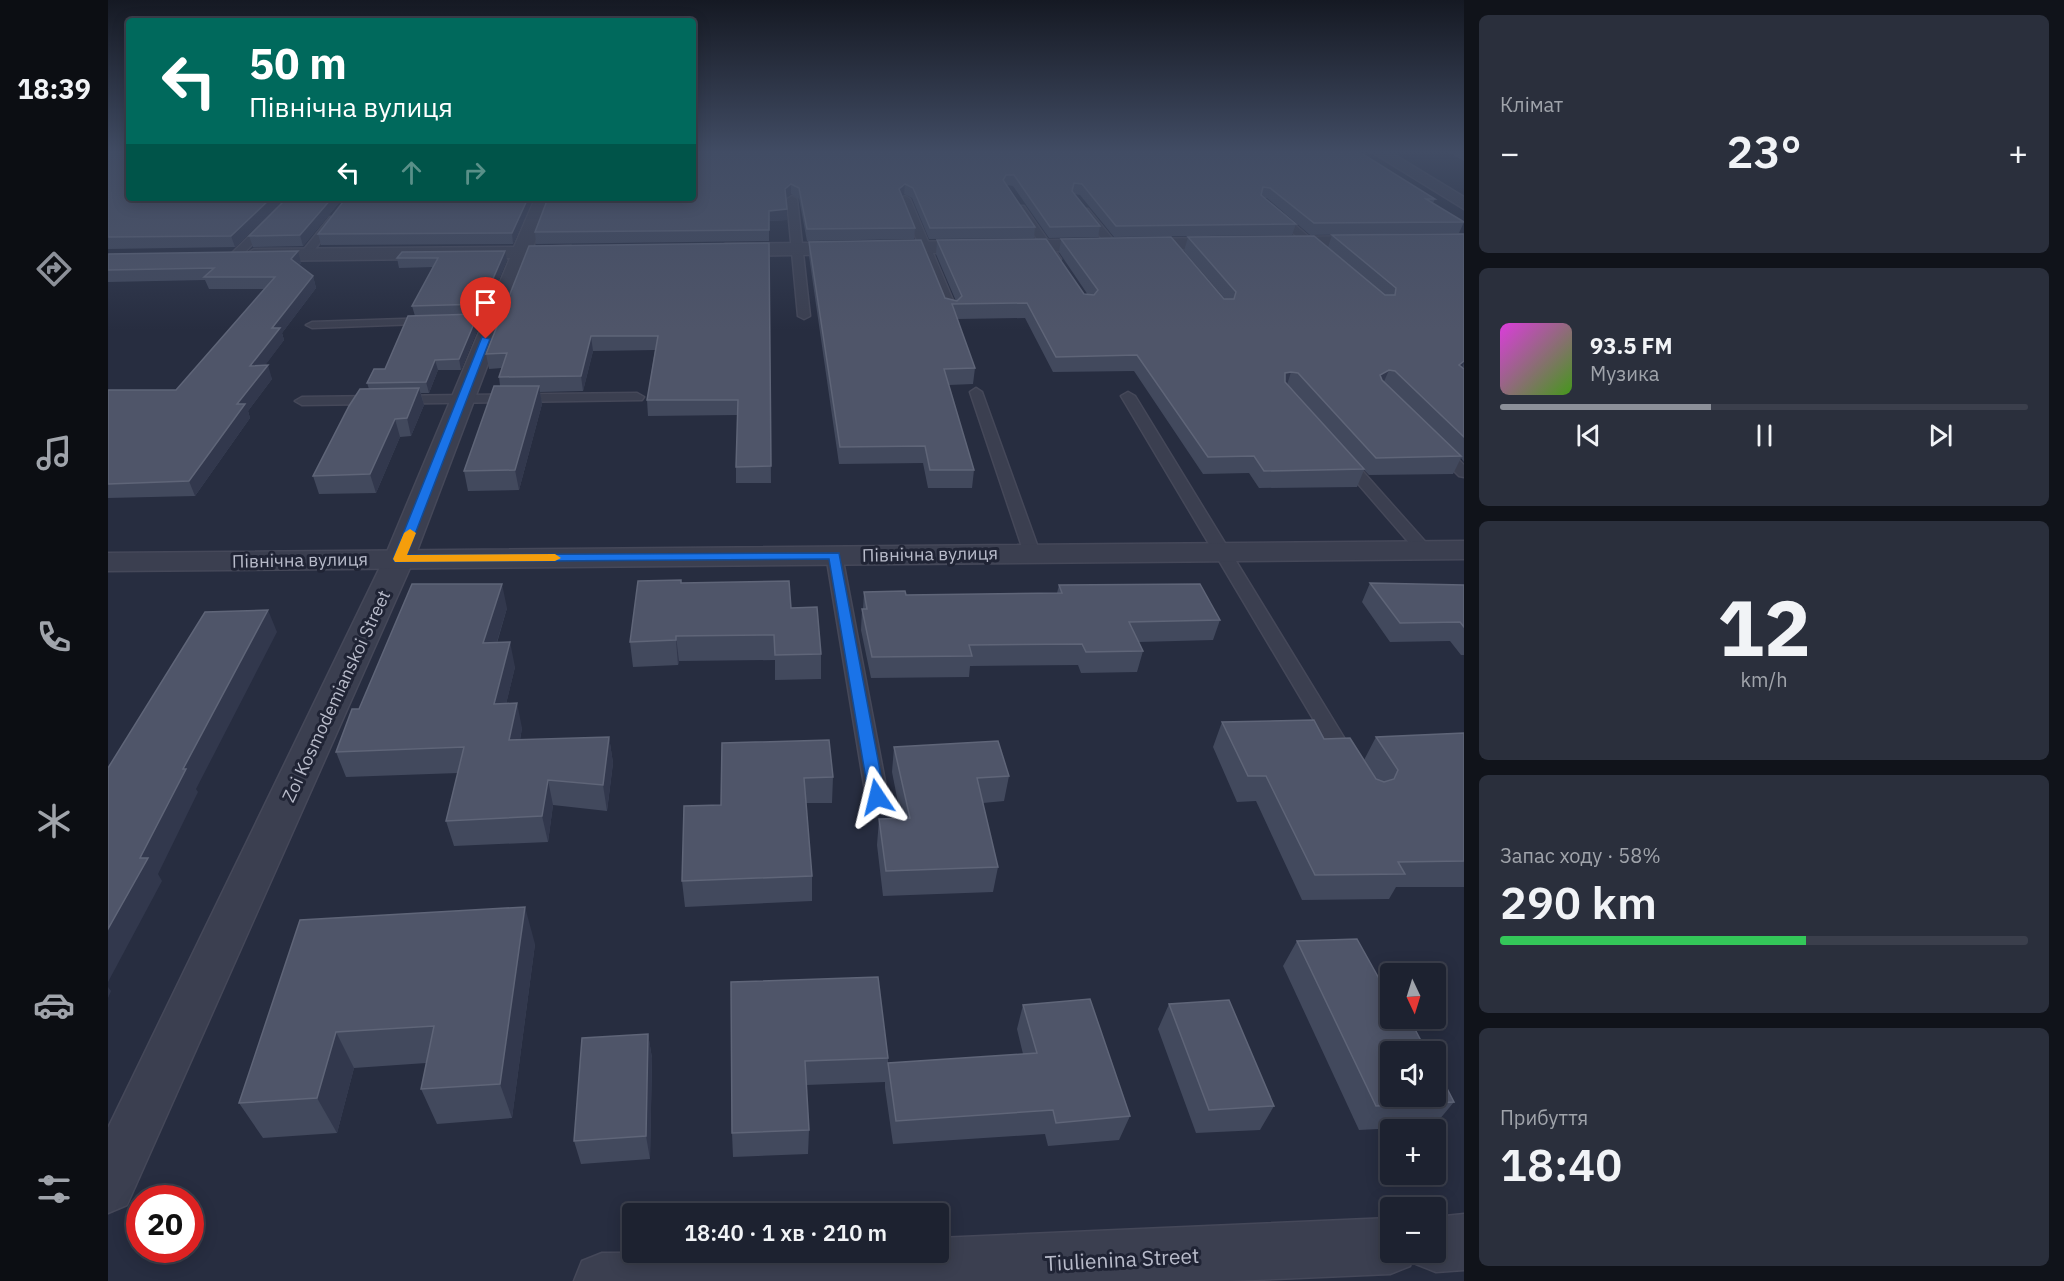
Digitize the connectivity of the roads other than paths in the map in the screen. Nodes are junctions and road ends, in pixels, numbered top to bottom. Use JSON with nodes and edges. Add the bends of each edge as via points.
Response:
{"nodes":[{"id":1,"x":280,"y":211,"type":"edge"},
{"id":2,"x":339,"y":211,"type":"edge"},
{"id":3,"x":541,"y":211,"type":"edge"},
{"id":4,"x":793,"y":211,"type":"edge"},
{"id":5,"x":910,"y":211,"type":"edge"},
{"id":6,"x":1023,"y":211,"type":"edge"},
{"id":7,"x":1085,"y":211,"type":"edge"},
{"id":8,"x":1272,"y":211,"type":"edge"},
{"id":9,"x":1464,"y":240,"type":"edge"},
{"id":10,"x":1310,"y":243,"type":"junction"},
{"id":11,"x":1112,"y":245,"type":"junction"},
{"id":12,"x":1048,"y":246,"type":"junction"},
{"id":13,"x":924,"y":248,"type":"junction"},
{"id":14,"x":796,"y":249,"type":"junction"},
{"id":15,"x":704,"y":250,"type":"edge"},
{"id":16,"x":588,"y":252,"type":"edge"},
{"id":17,"x":519,"y":253,"type":"junction"},
{"id":18,"x":236,"y":255,"type":"junction"},
{"id":19,"x":305,"y":255,"type":"junction"},
{"id":20,"x":213,"y":256,"type":"edge"},
{"id":21,"x":1326,"y":257,"type":"edge"},
{"id":22,"x":1061,"y":266,"type":"edge"},
{"id":23,"x":952,"y":312,"type":"edge"},
{"id":24,"x":804,"y":316,"type":"dead end"},
{"id":25,"x":493,"y":319,"type":"junction"},
{"id":26,"x":312,"y":325,"type":"dead end"},
{"id":27,"x":976,"y":392,"type":"dead end"},
{"id":28,"x":1128,"y":396,"type":"dead end"},
{"id":29,"x":463,"y":397,"type":"junction"},
{"id":30,"x":637,"y":397,"type":"dead end"},
{"id":31,"x":302,"y":401,"type":"dead end"},
{"id":32,"x":1431,"y":441,"type":"edge"},
{"id":33,"x":1332,"y":446,"type":"edge"},
{"id":34,"x":1464,"y":473,"type":"edge"},
{"id":35,"x":1424,"y":550,"type":"junction"},
{"id":36,"x":1464,"y":550,"type":"edge"},
{"id":37,"x":1222,"y":552,"type":"junction"},
{"id":38,"x":1032,"y":554,"type":"junction"},
{"id":39,"x":834,"y":555,"type":"junction"},
{"id":40,"x":399,"y":559,"type":"junction"},
{"id":41,"x":108,"y":562,"type":"edge"},
{"id":42,"x":1358,"y":777,"type":"edge"},
{"id":43,"x":877,"y":797,"type":"dead end"},
{"id":44,"x":108,"y":1186,"type":"edge"},
{"id":45,"x":1464,"y":1242,"type":"edge"},
{"id":46,"x":1446,"y":1243,"type":"edge"},
{"id":47,"x":1380,"y":1247,"type":"edge"},
{"id":48,"x":1244,"y":1267,"type":"edge"},
{"id":49,"x":885,"y":1275,"type":"edge"},
{"id":50,"x":602,"y":1281,"type":"edge"}],
"edges":[{"from":1,"to":18,"type":"lane"},
{"from":2,"to":19,"type":"lane"},
{"from":3,"to":17,"type":"street","name":"Zoi Kosmodemianskoi Street"},
{"from":4,"to":14,"type":"lane"},
{"from":5,"to":13,"type":"lane"},
{"from":6,"to":12,"type":"lane"},
{"from":7,"to":11,"type":"lane"},
{"from":8,"to":10,"type":"lane"},
{"from":9,"to":10,"type":"street"},
{"from":10,"to":11,"type":"street","via":[[1174,248]]},
{"from":10,"to":21,"type":"lane"},
{"from":11,"to":12,"type":"street"},
{"from":12,"to":13,"type":"street"},
{"from":12,"to":22,"type":"lane"},
{"from":13,"to":14,"type":"street"},
{"from":13,"to":23,"type":"lane"},
{"from":14,"to":15,"type":"street"},
{"from":14,"to":24,"type":"lane"},
{"from":16,"to":17,"type":"street"},
{"from":17,"to":19,"type":"street"},
{"from":17,"to":25,"type":"street","name":"Zoi Kosmodemianskoi Street"},
{"from":18,"to":19,"type":"street"},
{"from":18,"to":20,"type":"street"},
{"from":25,"to":26,"type":"lane"},
{"from":25,"to":29,"type":"street","name":"Zoi Kosmodemianskoi Street"},
{"from":27,"to":38,"type":"lane"},
{"from":28,"to":37,"type":"lane"},
{"from":29,"to":30,"type":"lane"},
{"from":29,"to":31,"type":"lane"},
{"from":29,"to":40,"type":"street","name":"Zoi Kosmodemianskoi Street"},
{"from":32,"to":34,"type":"lane"},
{"from":33,"to":35,"type":"lane"},
{"from":35,"to":36,"type":"street","name":"Північна вулиця"},
{"from":35,"to":37,"type":"street","name":"Північна вулиця"},
{"from":37,"to":38,"type":"street","name":"Північна вулиця"},
{"from":37,"to":42,"type":"lane"},
{"from":38,"to":39,"type":"street","name":"Північна вулиця"},
{"from":39,"to":40,"type":"street","name":"Північна вулиця"},
{"from":39,"to":43,"type":"lane"},
{"from":40,"to":41,"type":"street","name":"Північна вулиця"},
{"from":40,"to":44,"type":"street","name":"Zoi Kosmodemianskoi Street"},
{"from":45,"to":46,"type":"street"},
{"from":47,"to":48,"type":"street","name":"Tiulienina Street"},
{"from":48,"to":49,"type":"street","name":"Tiulienina Street"},
{"from":49,"to":50,"type":"street","name":"Tiulienina Street"}]}
